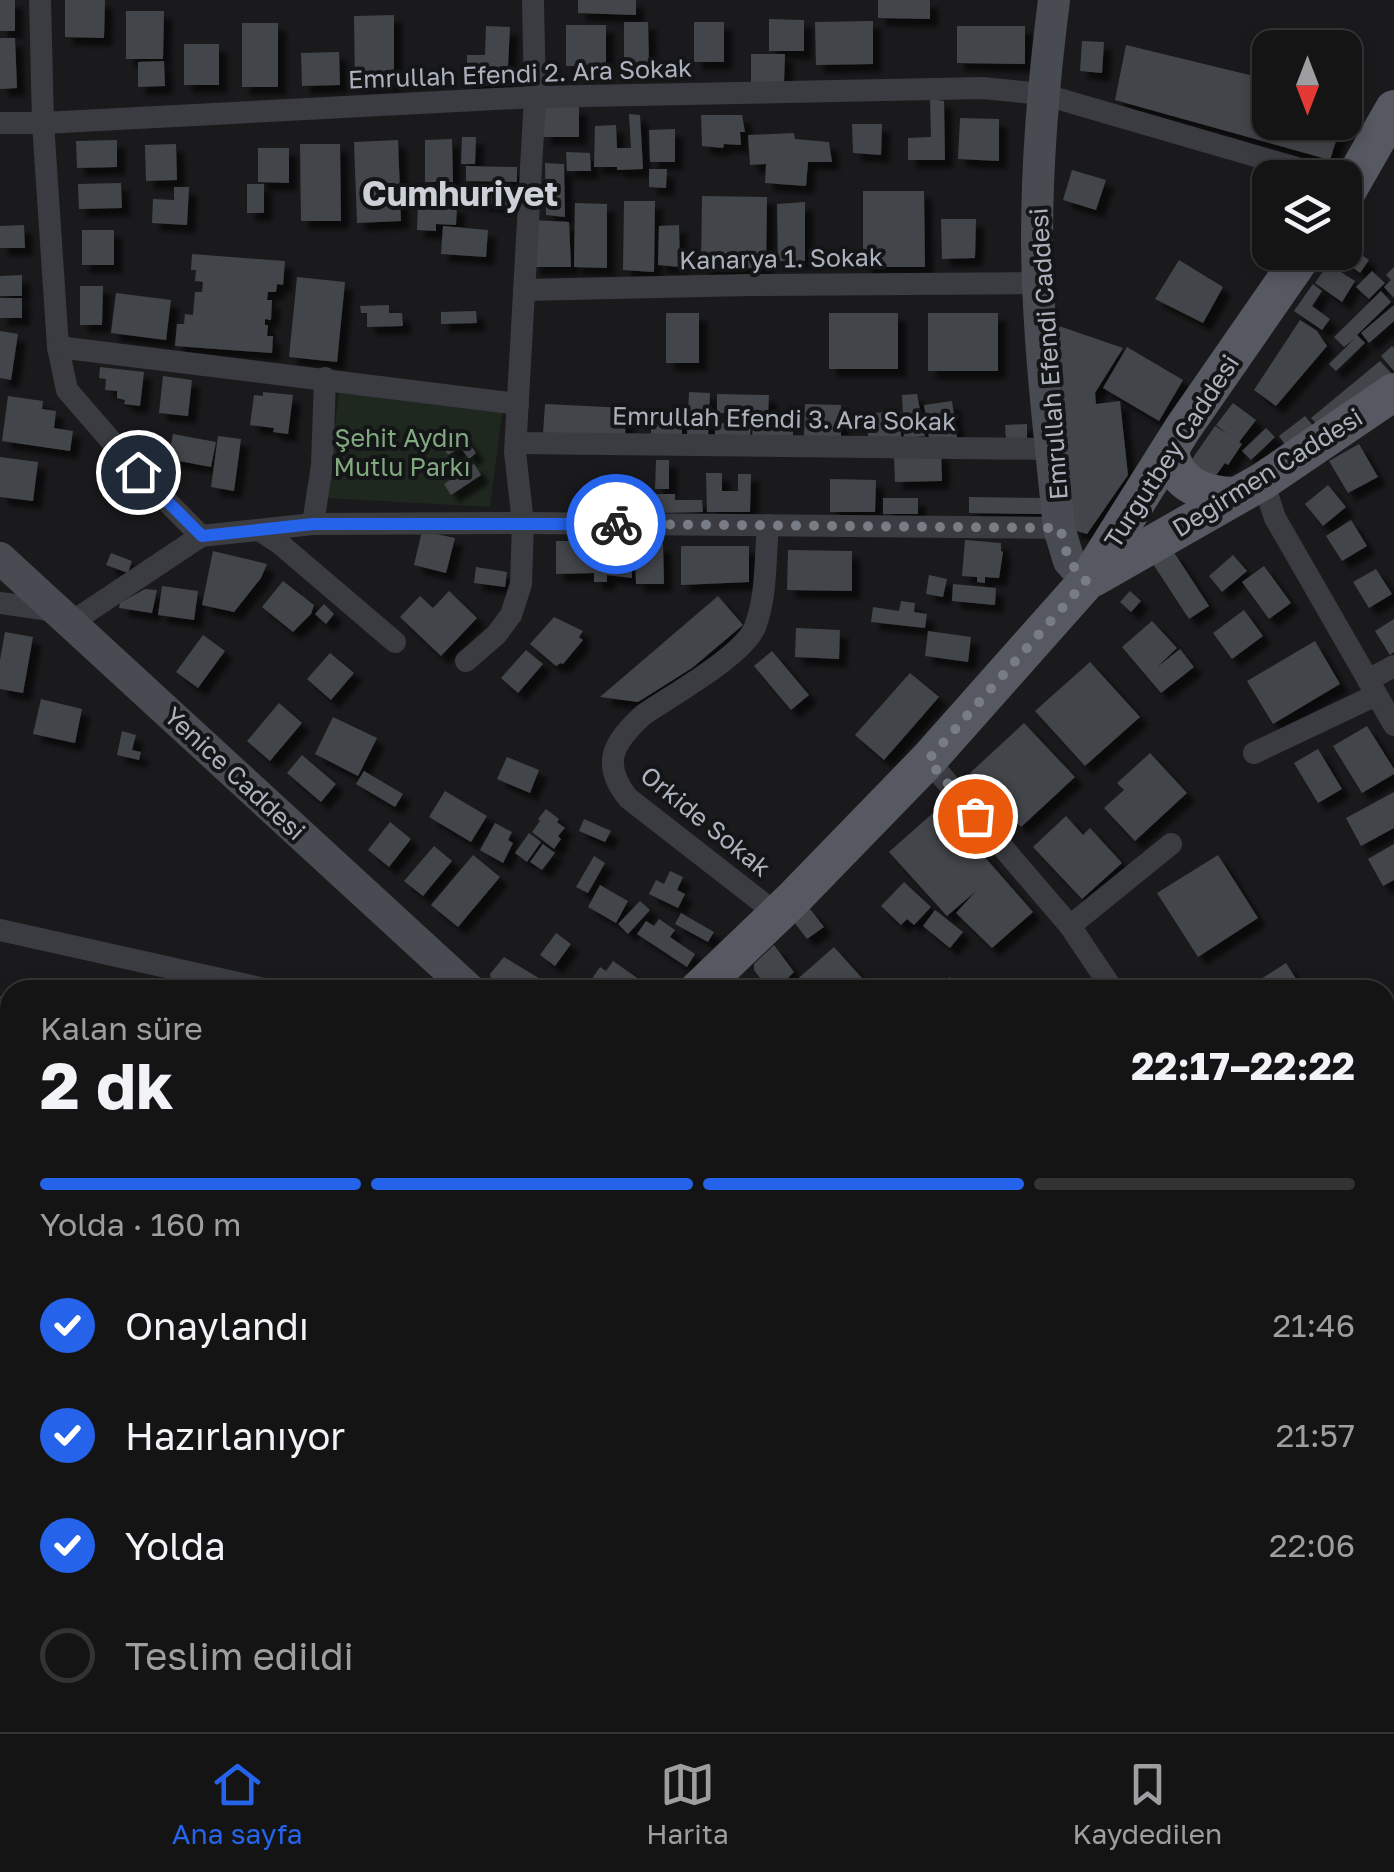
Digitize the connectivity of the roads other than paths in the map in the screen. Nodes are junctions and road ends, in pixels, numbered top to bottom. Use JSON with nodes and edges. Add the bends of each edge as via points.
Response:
{"nodes":[{"id":1,"x":40,"y":0,"type":"edge"},
{"id":2,"x":532,"y":0,"type":"edge"},
{"id":3,"x":1054,"y":0,"type":"edge"},
{"id":4,"x":1042,"y":94,"type":"junction"},
{"id":5,"x":535,"y":97,"type":"junction"},
{"id":6,"x":1394,"y":110,"type":"edge"},
{"id":7,"x":0,"y":123,"type":"edge"},
{"id":8,"x":43,"y":123,"type":"junction"},
{"id":9,"x":1263,"y":160,"type":"edge"},
{"id":10,"x":1360,"y":160,"type":"edge"},
{"id":11,"x":1292,"y":270,"type":"edge"},
{"id":12,"x":1038,"y":284,"type":"junction"},
{"id":13,"x":524,"y":290,"type":"junction"},
{"id":14,"x":58,"y":347,"type":"junction"},
{"id":15,"x":325,"y":378,"type":"junction"},
{"id":16,"x":1394,"y":392,"type":"edge"},
{"id":17,"x":518,"y":404,"type":"junction"},
{"id":18,"x":516,"y":442,"type":"junction"},
{"id":19,"x":1051,"y":448,"type":"junction"},
{"id":20,"x":1170,"y":450,"type":"junction"},
{"id":21,"x":1249,"y":488,"type":"junction"},
{"id":22,"x":523,"y":523,"type":"junction"},
{"id":23,"x":313,"y":524,"type":"junction"},
{"id":24,"x":768,"y":525,"type":"junction"},
{"id":25,"x":1060,"y":528,"type":"junction"},
{"id":26,"x":259,"y":530,"type":"junction"},
{"id":27,"x":202,"y":536,"type":"junction"},
{"id":28,"x":0,"y":558,"type":"edge"},
{"id":29,"x":1086,"y":581,"type":"junction"},
{"id":30,"x":0,"y":603,"type":"edge"},
{"id":31,"x":66,"y":617,"type":"junction"},
{"id":32,"x":395,"y":642,"type":"dead end"},
{"id":33,"x":466,"y":661,"type":"dead end"},
{"id":34,"x":1394,"y":666,"type":"edge"},
{"id":35,"x":1372,"y":687,"type":"junction"},
{"id":36,"x":1394,"y":725,"type":"edge"},
{"id":37,"x":1254,"y":753,"type":"dead end"},
{"id":38,"x":928,"y":760,"type":"junction"},
{"id":39,"x":1171,"y":844,"type":"dead end"},
{"id":40,"x":777,"y":914,"type":"junction"},
{"id":41,"x":1070,"y":926,"type":"junction"},
{"id":42,"x":0,"y":930,"type":"edge"},
{"id":43,"x":224,"y":980,"type":"edge"},
{"id":44,"x":459,"y":980,"type":"edge"},
{"id":45,"x":708,"y":980,"type":"edge"},
{"id":46,"x":1107,"y":980,"type":"edge"}],
"edges":[{"from":1,"to":8,"type":"street"},
{"from":2,"to":5,"type":"street"},
{"from":3,"to":4,"type":"street","name":"Emrullah Efendi Caddesi"},
{"from":4,"to":5,"type":"street","name":"Emrullah Efendi 2. Ara Sokak","via":[[956,88]]},
{"from":4,"to":9,"type":"street","name":"Emrullah Efendi 2. Ara Sokak"},
{"from":4,"to":12,"type":"street","name":"Emrullah Efendi Caddesi"},
{"from":5,"to":8,"type":"street","name":"Emrullah Efendi 2. Ara Sokak"},
{"from":5,"to":13,"type":"street"},
{"from":6,"to":10,"type":"main road"},
{"from":7,"to":8,"type":"street","name":"Emrullah Efendi 2. Ara Sokak"},
{"from":8,"to":14,"type":"street"},
{"from":11,"to":20,"type":"main road","name":"Turgutbey Caddesi"},
{"from":12,"to":13,"type":"street","name":"Kanarya 1. Sokak"},
{"from":12,"to":19,"type":"street","name":"Emrullah Efendi Caddesi"},
{"from":13,"to":17,"type":"street"},
{"from":14,"to":15,"type":"street"},
{"from":14,"to":27,"type":"street","via":[[67,390]]},
{"from":15,"to":17,"type":"street"},
{"from":15,"to":23,"type":"street"},
{"from":16,"to":21,"type":"main road","name":"Değirmen Caddesi"},
{"from":17,"to":18,"type":"street"},
{"from":18,"to":19,"type":"street","name":"Emrullah Efendi 3. Ara Sokak"},
{"from":18,"to":22,"type":"street"},
{"from":19,"to":25,"type":"street","name":"Emrullah Efendi Caddesi"},
{"from":20,"to":21,"type":"main road","via":[[1175,470],[1192,485],[1211,493]]},
{"from":20,"to":29,"type":"main road","name":"Turgutbey Caddesi"},
{"from":21,"to":29,"type":"main road","name":"Değirmen Caddesi"},
{"from":21,"to":35,"type":"street","via":[[1275,518]]},
{"from":22,"to":23,"type":"street"},
{"from":22,"to":24,"type":"street"},
{"from":22,"to":33,"type":"street","via":[[521,584],[511,615]]},
{"from":23,"to":26,"type":"street"},
{"from":24,"to":25,"type":"street"},
{"from":24,"to":40,"type":"street","name":"Orkide Sokak","via":[[754,630],[730,656],[630,726],[612,766],[628,798]]},
{"from":25,"to":29,"type":"street","name":"Emrullah Efendi Caddesi","via":[[1069,561]]},
{"from":26,"to":27,"type":"street"},
{"from":26,"to":32,"type":"street"},
{"from":27,"to":31,"type":"street"},
{"from":28,"to":31,"type":"street","name":"Yenice Caddesi"},
{"from":29,"to":38,"type":"main road","name":"Turgutbey Caddesi"},
{"from":30,"to":31,"type":"street"},
{"from":31,"to":44,"type":"street","name":"Yenice Caddesi"},
{"from":34,"to":35,"type":"street"},
{"from":35,"to":36,"type":"street"},
{"from":35,"to":37,"type":"street"},
{"from":38,"to":40,"type":"main road","name":"Turgutbey Caddesi"},
{"from":38,"to":41,"type":"street"},
{"from":39,"to":41,"type":"street"},
{"from":40,"to":45,"type":"main road","name":"Turgutbey Caddesi"},
{"from":41,"to":46,"type":"street"},
{"from":42,"to":43,"type":"street"}]}
